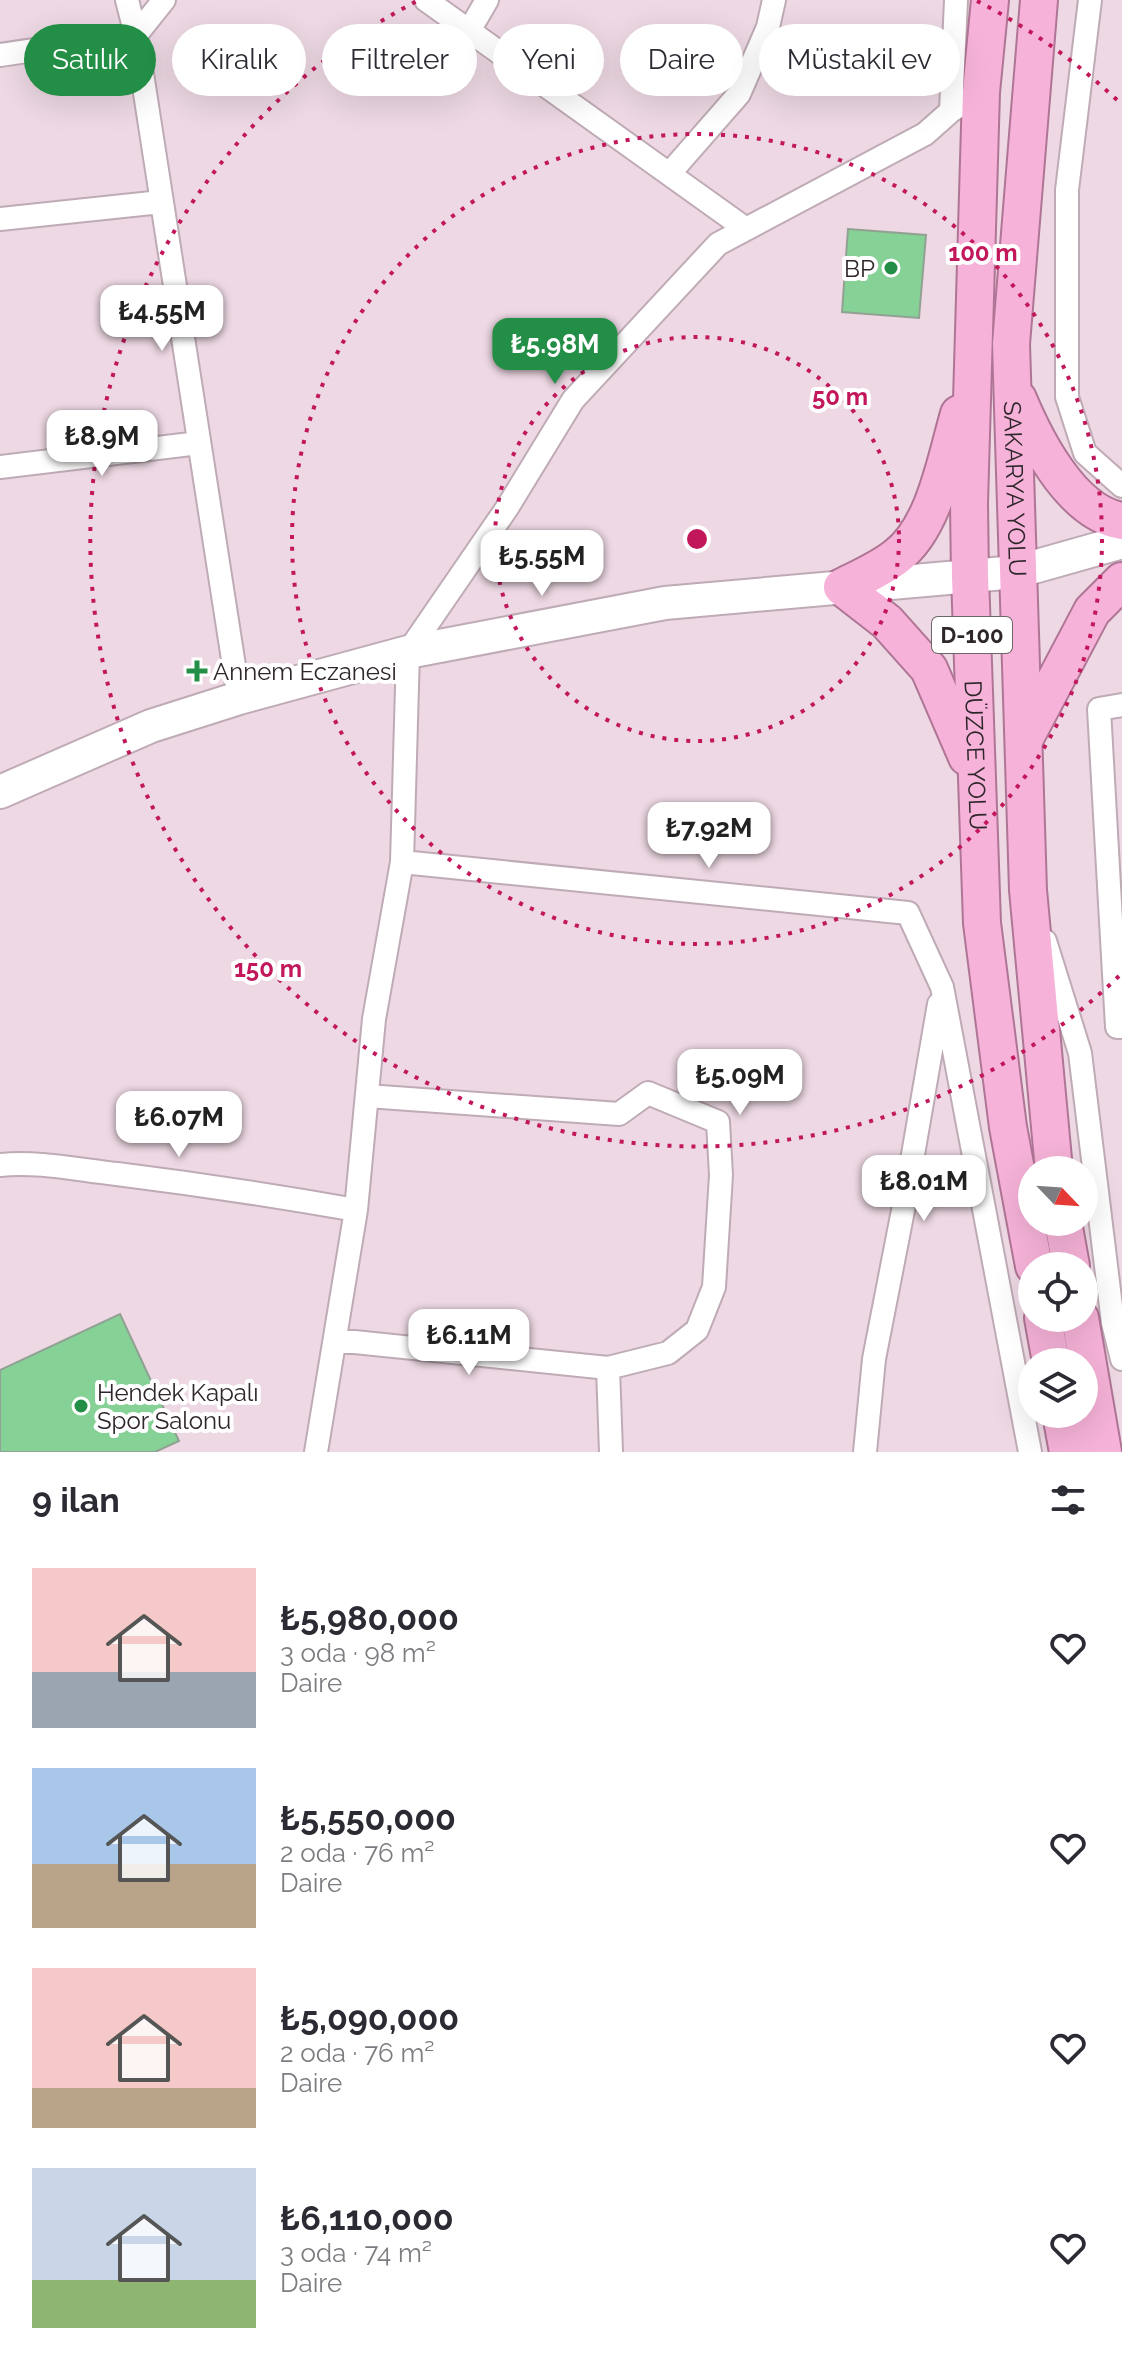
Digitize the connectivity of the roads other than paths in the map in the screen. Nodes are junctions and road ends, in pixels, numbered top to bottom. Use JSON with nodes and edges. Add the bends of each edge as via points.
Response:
{"nodes":[{"id":1,"x":127,"y":0,"type":"edge"},
{"id":2,"x":164,"y":0,"type":"edge"},
{"id":3,"x":426,"y":0,"type":"edge"},
{"id":4,"x":487,"y":0,"type":"edge"},
{"id":5,"x":774,"y":0,"type":"edge"},
{"id":6,"x":956,"y":0,"type":"edge"},
{"id":7,"x":990,"y":0,"type":"edge"},
{"id":8,"x":1039,"y":0,"type":"edge"},
{"id":9,"x":1090,"y":0,"type":"edge"},
{"id":10,"x":133,"y":24,"type":"edge"},
{"id":11,"x":145,"y":24,"type":"edge"},
{"id":12,"x":459,"y":24,"type":"edge"},
{"id":13,"x":473,"y":24,"type":"edge"},
{"id":14,"x":477,"y":37,"type":"edge"},
{"id":15,"x":24,"y":51,"type":"edge"},
{"id":16,"x":0,"y":55,"type":"edge"},
{"id":17,"x":981,"y":92,"type":"junction"},
{"id":18,"x":145,"y":96,"type":"edge"},
{"id":19,"x":951,"y":111,"type":"junction"},
{"id":20,"x":669,"y":174,"type":"junction"},
{"id":21,"x":161,"y":202,"type":"junction"},
{"id":22,"x":0,"y":219,"type":"edge"},
{"id":23,"x":746,"y":229,"type":"junction"},
{"id":24,"x":973,"y":365,"type":"junction"},
{"id":25,"x":1012,"y":383,"type":"junction"},
{"id":26,"x":199,"y":443,"type":"junction"},
{"id":27,"x":0,"y":467,"type":"edge"},
{"id":28,"x":1122,"y":486,"type":"edge"},
{"id":29,"x":1122,"y":521,"type":"edge"},
{"id":30,"x":1122,"y":542,"type":"edge"},
{"id":31,"x":1016,"y":572,"type":"junction"},
{"id":32,"x":970,"y":576,"type":"junction"},
{"id":33,"x":1122,"y":581,"type":"edge"},
{"id":34,"x":842,"y":587,"type":"junction"},
{"id":35,"x":408,"y":652,"type":"junction"},
{"id":36,"x":239,"y":698,"type":"junction"},
{"id":37,"x":1122,"y":705,"type":"edge"},
{"id":38,"x":1023,"y":743,"type":"junction"},
{"id":39,"x":977,"y":781,"type":"junction"},
{"id":40,"x":0,"y":792,"type":"edge"},
{"id":41,"x":402,"y":862,"type":"junction"},
{"id":42,"x":1028,"y":890,"type":"junction"},
{"id":43,"x":942,"y":987,"type":"junction"},
{"id":44,"x":1122,"y":1027,"type":"edge"},
{"id":45,"x":367,"y":1096,"type":"junction"},
{"id":46,"x":1053,"y":1156,"type":"edge"},
{"id":47,"x":0,"y":1165,"type":"edge"},
{"id":48,"x":356,"y":1210,"type":"junction"},
{"id":49,"x":1031,"y":1252,"type":"edge"},
{"id":50,"x":1105,"y":1321,"type":"edge"},
{"id":51,"x":335,"y":1340,"type":"junction"},
{"id":52,"x":1122,"y":1359,"type":"edge"},
{"id":53,"x":608,"y":1368,"type":"junction"},
{"id":54,"x":1064,"y":1428,"type":"edge"},
{"id":55,"x":316,"y":1452,"type":"edge"},
{"id":56,"x":611,"y":1452,"type":"edge"},
{"id":57,"x":865,"y":1452,"type":"edge"},
{"id":58,"x":1030,"y":1452,"type":"edge"},
{"id":59,"x":1068,"y":1452,"type":"edge"},
{"id":60,"x":1103,"y":1452,"type":"edge"}],
"edges":[{"from":1,"to":10,"type":"street"},
{"from":2,"to":11,"type":"street"},
{"from":3,"to":12,"type":"street"},
{"from":4,"to":13,"type":"street"},
{"from":5,"to":20,"type":"street","via":[[739,94]]},
{"from":6,"to":19,"type":"street"},
{"from":7,"to":17,"type":"highway","name":"DÜZCE YOLU","number":"D-100"},
{"from":8,"to":25,"type":"highway","name":"SAKARYA YOLU","number":"D-100"},
{"from":9,"to":28,"type":"street","via":[[1067,190],[1067,397],[1085,453]]},
{"from":14,"to":20,"type":"street"},
{"from":15,"to":16,"type":"street"},
{"from":17,"to":19,"type":"street"},
{"from":17,"to":24,"type":"highway","name":"DÜZCE YOLU","number":"D-100"},
{"from":18,"to":21,"type":"street"},
{"from":19,"to":23,"type":"street","via":[[925,134]]},
{"from":20,"to":23,"type":"street"},
{"from":21,"to":22,"type":"street"},
{"from":21,"to":26,"type":"street"},
{"from":23,"to":35,"type":"street","via":[[718,244],[573,400]]},
{"from":24,"to":32,"type":"highway","name":"DÜZCE YOLU","number":"D-100"},
{"from":24,"to":34,"type":"highway","via":[[935,497],[920,528],[898,556]]},
{"from":25,"to":29,"type":"highway","via":[[1035,438],[1075,494]]},
{"from":25,"to":31,"type":"highway","name":"SAKARYA YOLU","number":"D-100"},
{"from":26,"to":27,"type":"street"},
{"from":26,"to":36,"type":"street"},
{"from":30,"to":31,"type":"main road"},
{"from":31,"to":32,"type":"main road"},
{"from":31,"to":38,"type":"highway","name":"SAKARYA YOLU","number":"D-100"},
{"from":32,"to":34,"type":"main road"},
{"from":32,"to":39,"type":"highway","name":"DÜZCE YOLU","number":"D-100"},
{"from":33,"to":38,"type":"highway","via":[[1092,611]]},
{"from":34,"to":35,"type":"main road","via":[[665,603]]},
{"from":34,"to":39,"type":"highway","via":[[887,622],[929,669]]},
{"from":35,"to":36,"type":"main road"},
{"from":35,"to":41,"type":"street"},
{"from":36,"to":40,"type":"main road","via":[[151,726]]},
{"from":37,"to":44,"type":"street","via":[[1099,709],[1117,1027]]},
{"from":38,"to":42,"type":"highway","name":"SAKARYA YOLU","number":"D-100"},
{"from":39,"to":49,"type":"highway","name":"DÜZCE YOLU","number":"D-100","via":[[982,923],[1008,1127]]},
{"from":41,"to":43,"type":"street","via":[[908,913]]},
{"from":41,"to":45,"type":"street","via":[[374,1019]]},
{"from":42,"to":46,"type":"highway","name":"SAKARYA YOLU","number":"D-100"},
{"from":42,"to":50,"type":"street","via":[[1080,1053]]},
{"from":43,"to":57,"type":"street","via":[[874,1359]]},
{"from":43,"to":58,"type":"street"},
{"from":45,"to":48,"type":"street"},
{"from":45,"to":53,"type":"street","via":[[619,1114],[648,1093],[718,1122],[721,1175],[714,1287],[697,1330],[668,1353]]},
{"from":47,"to":48,"type":"street","via":[[23,1163],[155,1179]]},
{"from":48,"to":51,"type":"street"},
{"from":50,"to":52,"type":"street"},
{"from":50,"to":60,"type":"highway"},
{"from":51,"to":53,"type":"street"},
{"from":51,"to":55,"type":"street"},
{"from":53,"to":56,"type":"street"},
{"from":54,"to":59,"type":"highway"}]}
